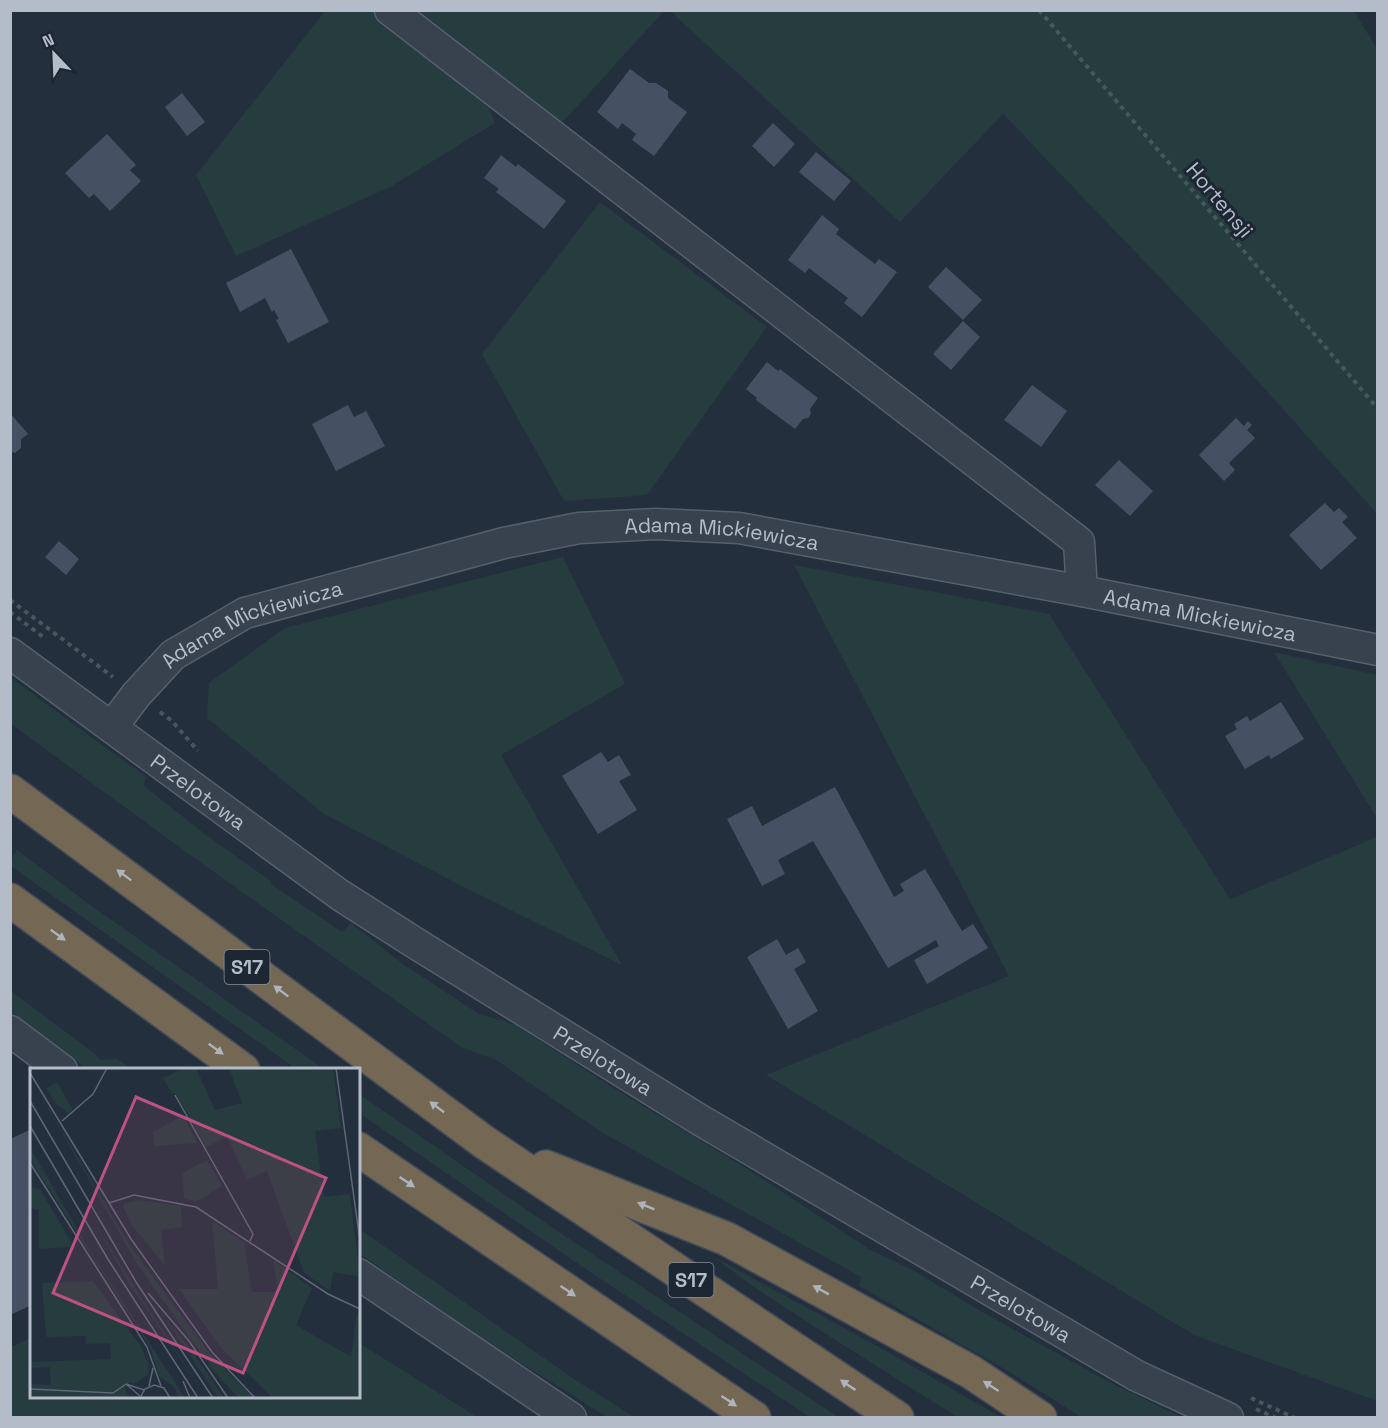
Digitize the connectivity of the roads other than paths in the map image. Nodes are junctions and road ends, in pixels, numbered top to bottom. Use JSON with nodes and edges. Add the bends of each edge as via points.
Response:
{"nodes":[{"id":1,"x":390,"y":10,"type":"edge"},
{"id":2,"x":1082,"y":591,"type":"junction"},
{"id":3,"x":1377,"y":650,"type":"edge"},
{"id":4,"x":10,"y":653,"type":"edge"},
{"id":5,"x":111,"y":727,"type":"junction"},
{"id":6,"x":10,"y":791,"type":"edge"},
{"id":7,"x":10,"y":900,"type":"edge"},
{"id":8,"x":10,"y":1031,"type":"edge"},
{"id":9,"x":59,"y":1068,"type":"edge"},
{"id":10,"x":240,"y":1068,"type":"edge"},
{"id":11,"x":484,"y":1142,"type":"junction"},
{"id":12,"x":360,"y":1150,"type":"edge"},
{"id":13,"x":360,"y":1275,"type":"edge"},
{"id":14,"x":1237,"y":1407,"type":"edge"},
{"id":15,"x":571,"y":1418,"type":"edge"},
{"id":16,"x":754,"y":1418,"type":"edge"},
{"id":17,"x":897,"y":1418,"type":"edge"},
{"id":18,"x":1040,"y":1418,"type":"edge"}],
"edges":[{"from":1,"to":2,"type":"street","via":[[1079,542]]},
{"from":2,"to":3,"type":"street","name":"Adama Mickiewicza"},
{"from":2,"to":5,"type":"street","name":"Adama Mickiewicza","via":[[739,528],[656,524],[579,528],[504,543],[245,613],[173,655]]},
{"from":4,"to":5,"type":"street","name":"Przelotowa"},
{"from":5,"to":14,"type":"street","name":"Przelotowa","via":[[340,895],[700,1120],[1137,1376]]},
{"from":11,"to":6,"type":"highway","number":"S17","one_way":true},
{"from":7,"to":10,"type":"highway","one_way":true},
{"from":8,"to":9,"type":"street"},
{"from":17,"to":11,"type":"highway","number":"S17","one_way":true},
{"from":18,"to":11,"type":"highway","one_way":true,"via":[[971,1372],[727,1239]]},
{"from":12,"to":16,"type":"highway","one_way":true},
{"from":13,"to":15,"type":"street"}]}
